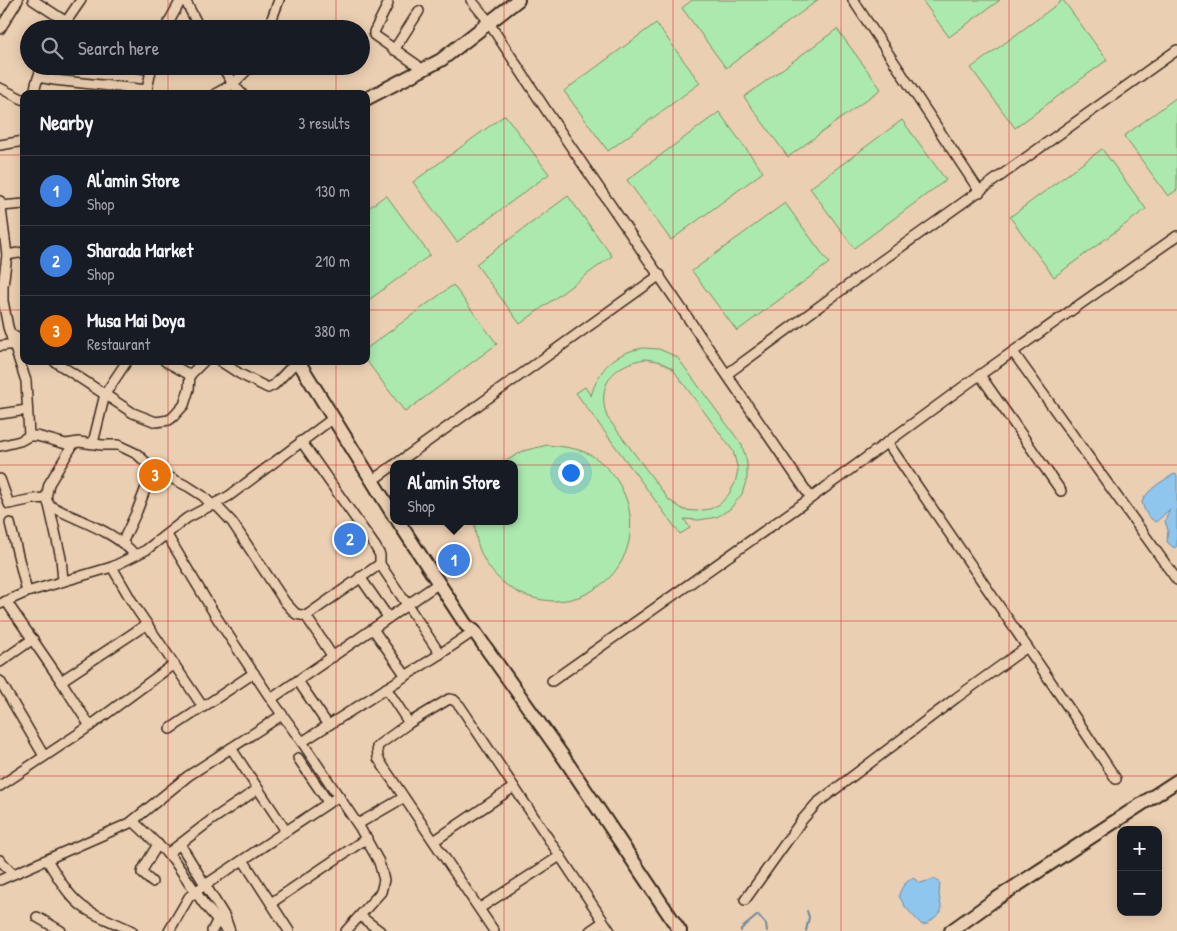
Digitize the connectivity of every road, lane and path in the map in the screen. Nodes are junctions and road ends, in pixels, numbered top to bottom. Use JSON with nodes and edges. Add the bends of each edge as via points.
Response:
{"nodes":[{"id":1,"x":18,"y":0,"type":"edge"},
{"id":2,"x":33,"y":0,"type":"edge"},
{"id":3,"x":81,"y":0,"type":"edge"},
{"id":4,"x":180,"y":0,"type":"edge"},
{"id":5,"x":185,"y":0,"type":"edge"},
{"id":6,"x":279,"y":0,"type":"edge"},
{"id":7,"x":471,"y":0,"type":"edge"},
{"id":8,"x":508,"y":0,"type":"edge"},
{"id":9,"x":518,"y":0,"type":"edge"},
{"id":10,"x":853,"y":0,"type":"edge"},
{"id":11,"x":388,"y":4,"type":"dead end"},
{"id":12,"x":419,"y":11,"type":"dead end"},
{"id":13,"x":57,"y":20,"type":"edge"},
{"id":14,"x":67,"y":20,"type":"edge"},
{"id":15,"x":170,"y":20,"type":"edge"},
{"id":16,"x":195,"y":20,"type":"edge"},
{"id":17,"x":271,"y":20,"type":"edge"},
{"id":18,"x":487,"y":21,"type":"junction"},
{"id":19,"x":0,"y":29,"type":"edge"},
{"id":20,"x":394,"y":50,"type":"junction"},
{"id":21,"x":1177,"y":50,"type":"edge"},
{"id":22,"x":417,"y":66,"type":"junction"},
{"id":23,"x":151,"y":75,"type":"edge"},
{"id":24,"x":228,"y":75,"type":"edge"},
{"id":25,"x":242,"y":75,"type":"edge"},
{"id":26,"x":39,"y":76,"type":"joint"},
{"id":27,"x":233,"y":84,"type":"junction"},
{"id":28,"x":0,"y":88,"type":"edge"},
{"id":29,"x":100,"y":89,"type":"edge"},
{"id":30,"x":35,"y":90,"type":"edge"},
{"id":31,"x":116,"y":90,"type":"edge"},
{"id":32,"x":147,"y":90,"type":"edge"},
{"id":33,"x":222,"y":90,"type":"edge"},
{"id":34,"x":238,"y":90,"type":"edge"},
{"id":35,"x":370,"y":90,"type":"edge"},
{"id":36,"x":370,"y":97,"type":"edge"},
{"id":37,"x":20,"y":98,"type":"edge"},
{"id":38,"x":20,"y":142,"type":"edge"},
{"id":39,"x":0,"y":145,"type":"edge"},
{"id":40,"x":20,"y":148,"type":"edge"},
{"id":41,"x":0,"y":151,"type":"edge"},
{"id":42,"x":980,"y":192,"type":"junction"},
{"id":43,"x":0,"y":204,"type":"edge"},
{"id":44,"x":20,"y":204,"type":"edge"},
{"id":45,"x":1177,"y":236,"type":"edge"},
{"id":46,"x":20,"y":253,"type":"edge"},
{"id":47,"x":7,"y":255,"type":"junction"},
{"id":48,"x":660,"y":275,"type":"junction"},
{"id":49,"x":3,"y":315,"type":"edge"},
{"id":50,"x":19,"y":343,"type":"edge"},
{"id":51,"x":0,"y":346,"type":"edge"},
{"id":52,"x":1013,"y":352,"type":"junction"},
{"id":53,"x":23,"y":365,"type":"edge"},
{"id":54,"x":60,"y":365,"type":"edge"},
{"id":55,"x":124,"y":365,"type":"edge"},
{"id":56,"x":172,"y":365,"type":"edge"},
{"id":57,"x":200,"y":365,"type":"edge"},
{"id":58,"x":226,"y":365,"type":"edge"},
{"id":59,"x":293,"y":365,"type":"edge"},
{"id":60,"x":299,"y":365,"type":"edge"},
{"id":61,"x":308,"y":365,"type":"edge"},
{"id":62,"x":727,"y":374,"type":"junction"},
{"id":63,"x":190,"y":375,"type":"junction"},
{"id":64,"x":980,"y":375,"type":"junction"},
{"id":65,"x":105,"y":394,"type":"junction"},
{"id":66,"x":27,"y":410,"type":"junction"},
{"id":67,"x":0,"y":414,"type":"edge"},
{"id":68,"x":332,"y":419,"type":"junction"},
{"id":69,"x":29,"y":436,"type":"junction"},
{"id":70,"x":301,"y":441,"type":"junction"},
{"id":71,"x":887,"y":442,"type":"junction"},
{"id":72,"x":74,"y":443,"type":"junction"},
{"id":73,"x":93,"y":444,"type":"junction"},
{"id":74,"x":0,"y":446,"type":"edge"},
{"id":75,"x":401,"y":460,"type":"edge"},
{"id":76,"x":390,"y":468,"type":"edge"},
{"id":77,"x":153,"y":469,"type":"junction"},
{"id":78,"x":377,"y":477,"type":"junction"},
{"id":79,"x":0,"y":479,"type":"edge"},
{"id":80,"x":1062,"y":491,"type":"dead end"},
{"id":81,"x":390,"y":497,"type":"edge"},
{"id":82,"x":812,"y":498,"type":"junction"},
{"id":83,"x":47,"y":501,"type":"junction"},
{"id":84,"x":214,"y":505,"type":"junction"},
{"id":85,"x":390,"y":510,"type":"edge"},
{"id":86,"x":10,"y":523,"type":"dead end"},
{"id":87,"x":401,"y":525,"type":"edge"},
{"id":88,"x":409,"y":525,"type":"edge"},
{"id":89,"x":167,"y":535,"type":"junction"},
{"id":90,"x":122,"y":543,"type":"junction"},
{"id":91,"x":135,"y":555,"type":"junction"},
{"id":92,"x":380,"y":564,"type":"junction"},
{"id":93,"x":112,"y":567,"type":"junction"},
{"id":94,"x":360,"y":578,"type":"junction"},
{"id":95,"x":1177,"y":580,"type":"edge"},
{"id":96,"x":63,"y":581,"type":"junction"},
{"id":97,"x":439,"y":583,"type":"junction"},
{"id":98,"x":28,"y":592,"type":"junction"},
{"id":99,"x":3,"y":602,"type":"edge"},
{"id":100,"x":407,"y":604,"type":"junction"},
{"id":101,"x":306,"y":616,"type":"junction"},
{"id":102,"x":388,"y":617,"type":"junction"},
{"id":103,"x":147,"y":624,"type":"junction"},
{"id":104,"x":372,"y":629,"type":"junction"},
{"id":105,"x":474,"y":630,"type":"junction"},
{"id":106,"x":33,"y":639,"type":"junction"},
{"id":107,"x":1027,"y":647,"type":"junction"},
{"id":108,"x":440,"y":654,"type":"junction"},
{"id":109,"x":333,"y":657,"type":"junction"},
{"id":110,"x":0,"y":662,"type":"edge"},
{"id":111,"x":174,"y":664,"type":"junction"},
{"id":112,"x":254,"y":673,"type":"junction"},
{"id":113,"x":406,"y":676,"type":"junction"},
{"id":114,"x":0,"y":681,"type":"edge"},
{"id":115,"x":61,"y":681,"type":"junction"},
{"id":116,"x":298,"y":681,"type":"junction"},
{"id":117,"x":552,"y":681,"type":"dead end"},
{"id":118,"x":386,"y":688,"type":"junction"},
{"id":119,"x":271,"y":699,"type":"junction"},
{"id":120,"x":202,"y":707,"type":"junction"},
{"id":121,"x":282,"y":715,"type":"junction"},
{"id":122,"x":409,"y":723,"type":"junction"},
{"id":123,"x":90,"y":726,"type":"junction"},
{"id":124,"x":328,"y":726,"type":"junction"},
{"id":125,"x":170,"y":729,"type":"dead end"},
{"id":126,"x":302,"y":742,"type":"junction"},
{"id":127,"x":231,"y":748,"type":"junction"},
{"id":128,"x":44,"y":756,"type":"junction"},
{"id":129,"x":298,"y":758,"type":"dead end"},
{"id":130,"x":1116,"y":779,"type":"dead end"},
{"id":131,"x":1177,"y":781,"type":"edge"},
{"id":132,"x":0,"y":785,"type":"edge"},
{"id":133,"x":514,"y":787,"type":"junction"},
{"id":134,"x":258,"y":789,"type":"junction"},
{"id":135,"x":339,"y":796,"type":"junction"},
{"id":136,"x":404,"y":798,"type":"junction"},
{"id":137,"x":328,"y":802,"type":"junction"},
{"id":138,"x":133,"y":821,"type":"junction"},
{"id":139,"x":358,"y":824,"type":"junction"},
{"id":140,"x":286,"y":831,"type":"junction"},
{"id":141,"x":367,"y":838,"type":"junction"},
{"id":142,"x":434,"y":841,"type":"junction"},
{"id":143,"x":158,"y":844,"type":"junction"},
{"id":144,"x":180,"y":844,"type":"junction"},
{"id":145,"x":168,"y":854,"type":"junction"},
{"id":146,"x":560,"y":856,"type":"junction"},
{"id":147,"x":0,"y":860,"type":"edge"},
{"id":148,"x":46,"y":860,"type":"junction"},
{"id":149,"x":243,"y":860,"type":"junction"},
{"id":150,"x":12,"y":873,"type":"junction"},
{"id":151,"x":0,"y":880,"type":"edge"},
{"id":152,"x":152,"y":882,"type":"dead end"},
{"id":153,"x":206,"y":884,"type":"junction"},
{"id":154,"x":196,"y":891,"type":"junction"},
{"id":155,"x":745,"y":900,"type":"dead end"},
{"id":156,"x":271,"y":902,"type":"junction"},
{"id":157,"x":480,"y":908,"type":"junction"},
{"id":158,"x":360,"y":916,"type":"junction"},
{"id":159,"x":37,"y":918,"type":"dead end"},
{"id":160,"x":217,"y":921,"type":"junction"},
{"id":161,"x":603,"y":922,"type":"junction"},
{"id":162,"x":61,"y":931,"type":"edge"},
{"id":163,"x":132,"y":931,"type":"edge"},
{"id":164,"x":169,"y":931,"type":"edge"},
{"id":165,"x":212,"y":931,"type":"edge"},
{"id":166,"x":228,"y":931,"type":"edge"},
{"id":167,"x":290,"y":931,"type":"edge"},
{"id":168,"x":346,"y":931,"type":"edge"},
{"id":169,"x":380,"y":931,"type":"edge"},
{"id":170,"x":494,"y":931,"type":"edge"},
{"id":171,"x":590,"y":931,"type":"edge"},
{"id":172,"x":610,"y":931,"type":"edge"},
{"id":173,"x":680,"y":931,"type":"edge"},
{"id":174,"x":951,"y":931,"type":"edge"}],
"edges":[{"from":1,"to":19,"type":"street"},
{"from":2,"to":13,"type":"street"},
{"from":3,"to":14,"type":"street"},
{"from":4,"to":15,"type":"street"},
{"from":5,"to":16,"type":"street"},
{"from":6,"to":17,"type":"street"},
{"from":7,"to":18,"type":"street"},
{"from":8,"to":18,"type":"street"},
{"from":9,"to":18,"type":"street"},
{"from":10,"to":42,"type":"street"},
{"from":11,"to":20,"type":"street","via":[[374,35]]},
{"from":12,"to":20,"type":"street"},
{"from":18,"to":22,"type":"street"},
{"from":18,"to":36,"type":"street","via":[[441,60]]},
{"from":18,"to":48,"type":"street"},
{"from":20,"to":22,"type":"street"},
{"from":21,"to":42,"type":"street"},
{"from":22,"to":35,"type":"street"},
{"from":23,"to":32,"type":"street"},
{"from":24,"to":27,"type":"street"},
{"from":25,"to":27,"type":"street"},
{"from":26,"to":29,"type":"street"},
{"from":26,"to":30,"type":"street"},
{"from":27,"to":33,"type":"street"},
{"from":27,"to":34,"type":"street"},
{"from":28,"to":37,"type":"street"},
{"from":29,"to":31,"type":"street"},
{"from":38,"to":39,"type":"street"},
{"from":40,"to":41,"type":"street"},
{"from":42,"to":62,"type":"street"},
{"from":43,"to":44,"type":"street"},
{"from":43,"to":47,"type":"street"},
{"from":45,"to":52,"type":"street"},
{"from":46,"to":47,"type":"street"},
{"from":47,"to":49,"type":"street"},
{"from":48,"to":62,"type":"street"},
{"from":48,"to":75,"type":"street"},
{"from":49,"to":50,"type":"street"},
{"from":50,"to":51,"type":"street"},
{"from":52,"to":64,"type":"street"},
{"from":52,"to":95,"type":"street"},
{"from":53,"to":66,"type":"street","via":[[28,393]]},
{"from":54,"to":65,"type":"street"},
{"from":55,"to":65,"type":"street"},
{"from":56,"to":63,"type":"street"},
{"from":57,"to":63,"type":"street"},
{"from":58,"to":59,"type":"street","via":[[268,388]]},
{"from":60,"to":68,"type":"street"},
{"from":61,"to":78,"type":"street"},
{"from":62,"to":82,"type":"street"},
{"from":63,"to":65,"type":"street","via":[[184,405],[173,417],[162,422],[150,421]]},
{"from":64,"to":71,"type":"street"},
{"from":64,"to":80,"type":"street"},
{"from":65,"to":73,"type":"street"},
{"from":66,"to":67,"type":"street"},
{"from":66,"to":69,"type":"street"},
{"from":68,"to":70,"type":"street"},
{"from":68,"to":85,"type":"street"},
{"from":69,"to":72,"type":"street"},
{"from":69,"to":74,"type":"street"},
{"from":70,"to":84,"type":"street"},
{"from":70,"to":92,"type":"street","via":[[375,546]]},
{"from":71,"to":82,"type":"street"},
{"from":71,"to":107,"type":"street"},
{"from":72,"to":73,"type":"street"},
{"from":72,"to":83,"type":"street","via":[[49,484]]},
{"from":73,"to":77,"type":"street","via":[[124,447]]},
{"from":76,"to":78,"type":"street"},
{"from":77,"to":84,"type":"street"},
{"from":77,"to":90,"type":"street"},
{"from":78,"to":81,"type":"street"},
{"from":79,"to":83,"type":"street","via":[[9,504],[33,499]]},
{"from":82,"to":117,"type":"street"},
{"from":83,"to":90,"type":"street"},
{"from":83,"to":96,"type":"street","via":[[61,558]]},
{"from":84,"to":89,"type":"street","via":[[187,518]]},
{"from":84,"to":101,"type":"street","via":[[232,522],[285,602],[296,614]]},
{"from":86,"to":98,"type":"street"},
{"from":87,"to":97,"type":"street"},
{"from":88,"to":105,"type":"street","via":[[472,620]]},
{"from":89,"to":91,"type":"street"},
{"from":89,"to":112,"type":"street"},
{"from":90,"to":91,"type":"street"},
{"from":91,"to":93,"type":"street"},
{"from":92,"to":94,"type":"street"},
{"from":92,"to":100,"type":"street"},
{"from":93,"to":96,"type":"street"},
{"from":93,"to":103,"type":"street"},
{"from":94,"to":101,"type":"street"},
{"from":94,"to":102,"type":"street"},
{"from":96,"to":98,"type":"street"},
{"from":97,"to":100,"type":"street"},
{"from":97,"to":105,"type":"street","via":[[466,625]]},
{"from":98,"to":99,"type":"street"},
{"from":99,"to":106,"type":"street"},
{"from":100,"to":102,"type":"street"},
{"from":100,"to":108,"type":"street"},
{"from":101,"to":109,"type":"street"},
{"from":102,"to":104,"type":"street"},
{"from":103,"to":111,"type":"street"},
{"from":103,"to":115,"type":"street"},
{"from":104,"to":109,"type":"street"},
{"from":104,"to":113,"type":"street"},
{"from":105,"to":108,"type":"street"},
{"from":105,"to":173,"type":"street"},
{"from":106,"to":110,"type":"street"},
{"from":106,"to":115,"type":"street"},
{"from":107,"to":130,"type":"street"},
{"from":107,"to":155,"type":"street","via":[[817,802]]},
{"from":108,"to":113,"type":"street"},
{"from":109,"to":116,"type":"street"},
{"from":111,"to":120,"type":"street"},
{"from":111,"to":123,"type":"street"},
{"from":112,"to":119,"type":"street"},
{"from":112,"to":120,"type":"street"},
{"from":113,"to":118,"type":"street"},
{"from":114,"to":128,"type":"street"},
{"from":115,"to":123,"type":"street"},
{"from":116,"to":119,"type":"street"},
{"from":116,"to":124,"type":"street"},
{"from":118,"to":122,"type":"street"},
{"from":118,"to":124,"type":"street"},
{"from":119,"to":121,"type":"street"},
{"from":120,"to":125,"type":"street"},
{"from":121,"to":126,"type":"street"},
{"from":121,"to":127,"type":"street"},
{"from":122,"to":133,"type":"street","via":[[446,701],[454,700]]},
{"from":122,"to":136,"type":"street","via":[[380,744],[377,750],[378,758]]},
{"from":123,"to":128,"type":"street"},
{"from":124,"to":126,"type":"street"},
{"from":126,"to":135,"type":"street"},
{"from":127,"to":134,"type":"street"},
{"from":127,"to":138,"type":"street","via":[[188,776]]},
{"from":128,"to":132,"type":"street"},
{"from":129,"to":137,"type":"street"},
{"from":131,"to":174,"type":"street"},
{"from":133,"to":142,"type":"street"},
{"from":133,"to":146,"type":"street"},
{"from":134,"to":140,"type":"street"},
{"from":134,"to":144,"type":"street"},
{"from":135,"to":137,"type":"street"},
{"from":135,"to":139,"type":"street"},
{"from":136,"to":139,"type":"street"},
{"from":136,"to":142,"type":"street"},
{"from":137,"to":140,"type":"street"},
{"from":138,"to":143,"type":"street"},
{"from":138,"to":148,"type":"street"},
{"from":139,"to":141,"type":"street"},
{"from":140,"to":149,"type":"street"},
{"from":141,"to":156,"type":"street"},
{"from":141,"to":158,"type":"street","via":[[379,862],[384,886]]},
{"from":142,"to":157,"type":"street"},
{"from":143,"to":145,"type":"street"},
{"from":143,"to":152,"type":"street","via":[[142,869],[142,874]]},
{"from":144,"to":145,"type":"street"},
{"from":144,"to":153,"type":"street"},
{"from":145,"to":154,"type":"street"},
{"from":146,"to":157,"type":"street"},
{"from":146,"to":161,"type":"street"},
{"from":147,"to":150,"type":"street"},
{"from":148,"to":150,"type":"street"},
{"from":148,"to":163,"type":"street","via":[[65,888],[85,908]]},
{"from":149,"to":153,"type":"street"},
{"from":149,"to":156,"type":"street"},
{"from":150,"to":151,"type":"street"},
{"from":153,"to":154,"type":"street"},
{"from":153,"to":166,"type":"street","via":[[225,916]]},
{"from":154,"to":160,"type":"street"},
{"from":154,"to":164,"type":"street"},
{"from":156,"to":167,"type":"street"},
{"from":157,"to":170,"type":"street"},
{"from":158,"to":168,"type":"street"},
{"from":158,"to":169,"type":"street"},
{"from":159,"to":162,"type":"street"},
{"from":160,"to":165,"type":"street"},
{"from":160,"to":166,"type":"street"},
{"from":161,"to":171,"type":"street"},
{"from":161,"to":172,"type":"street"}]}
